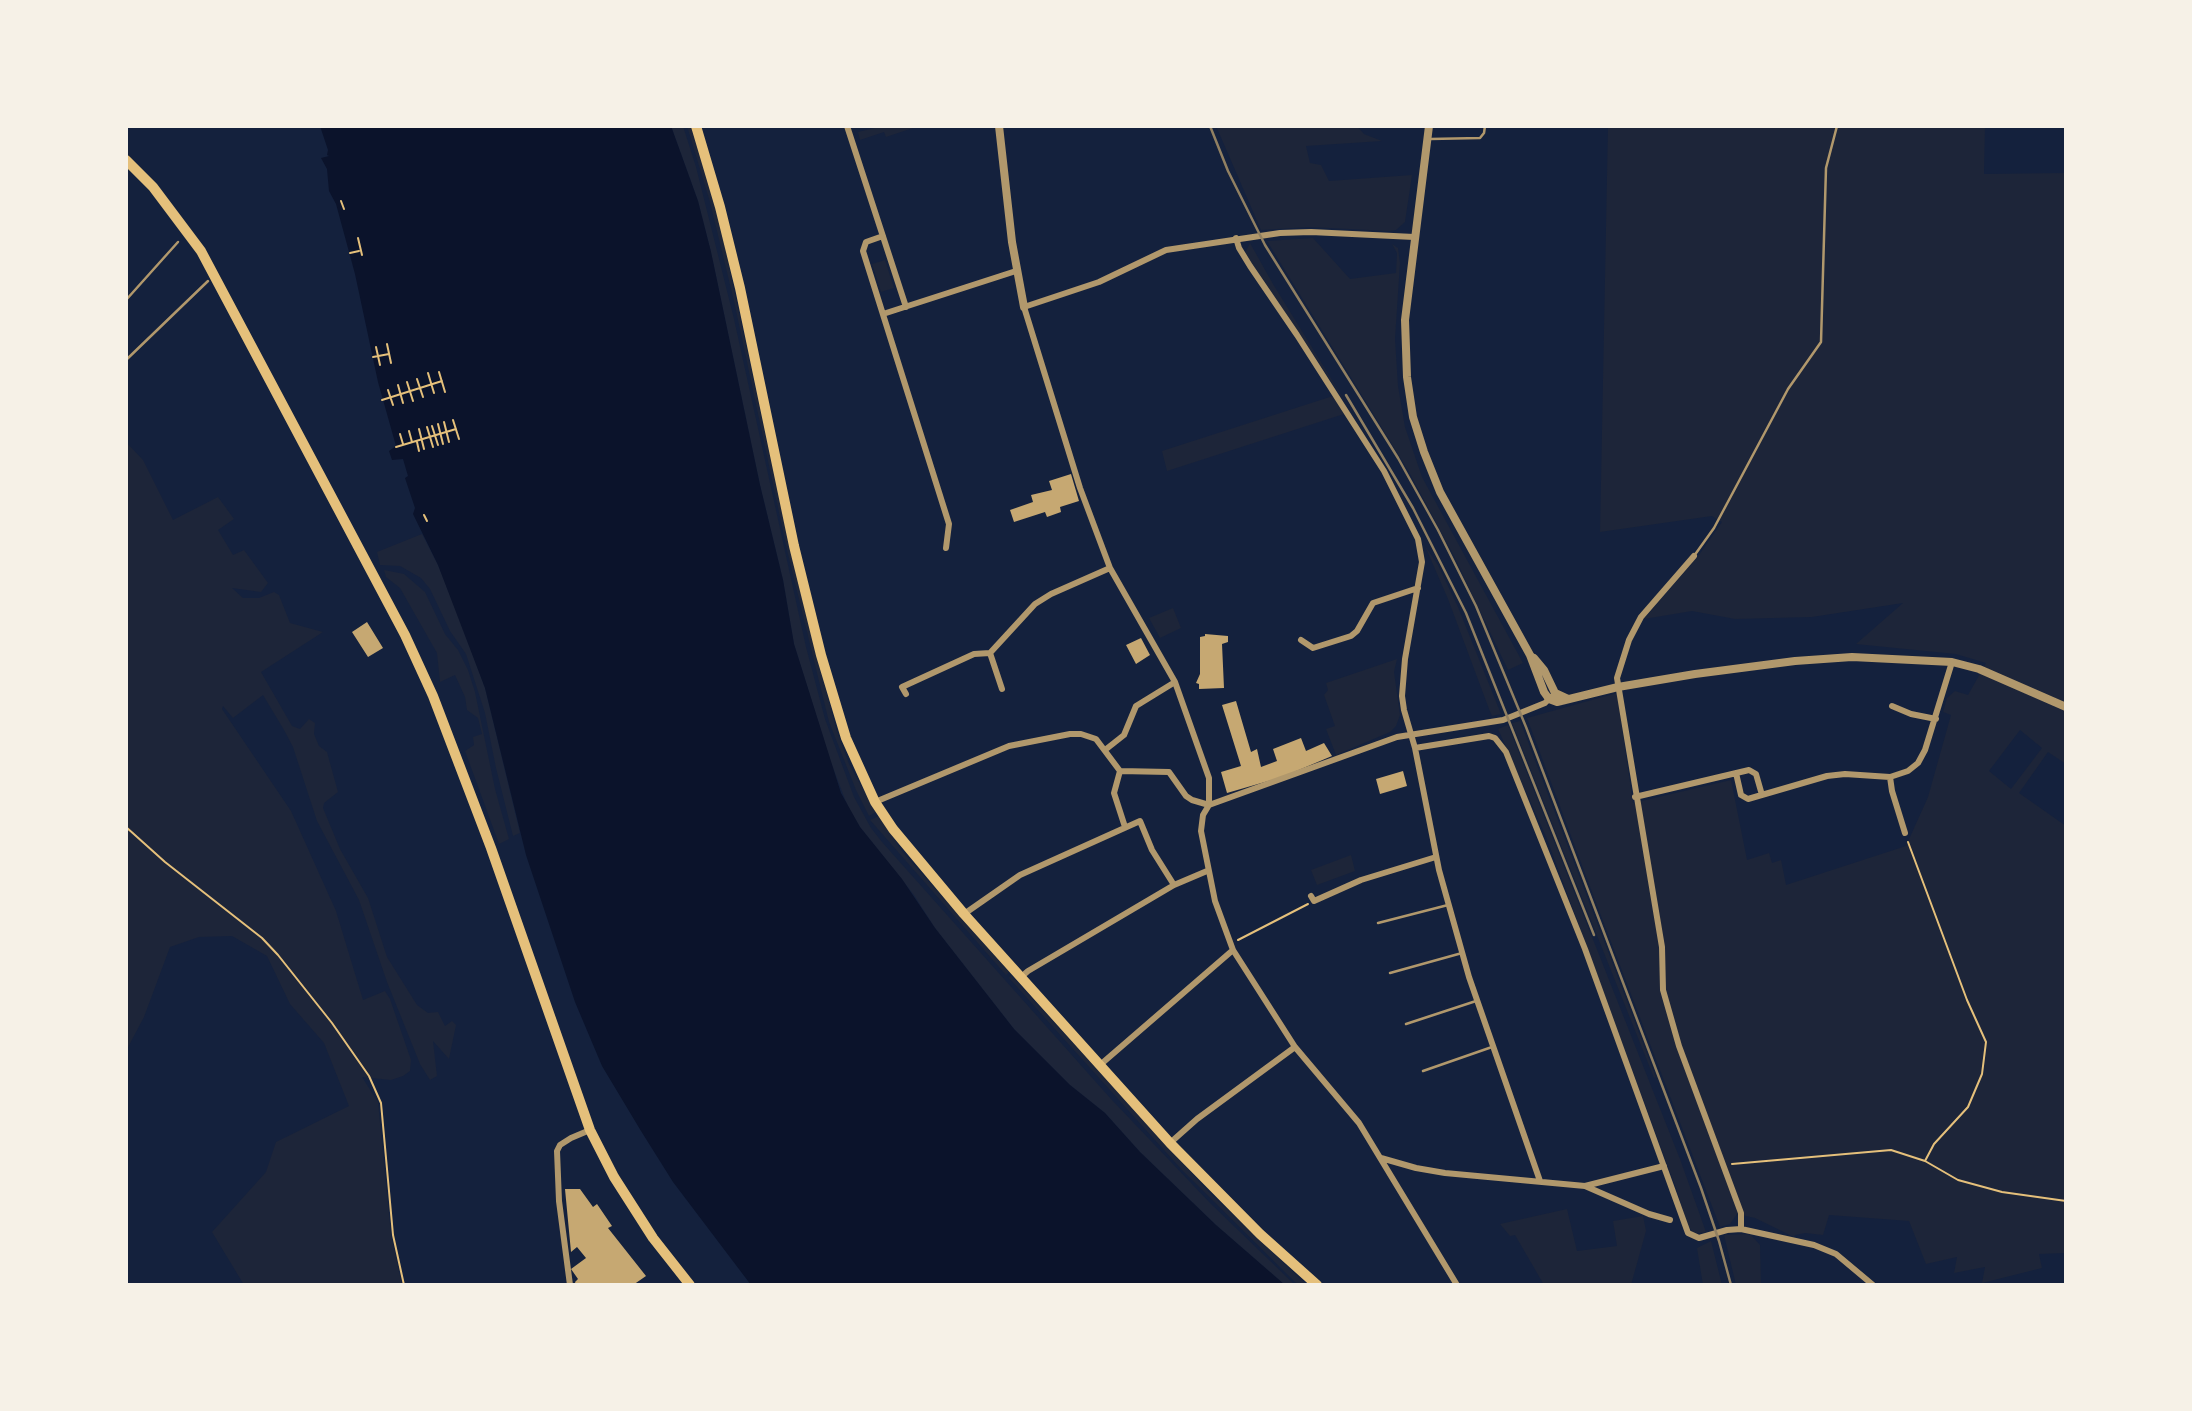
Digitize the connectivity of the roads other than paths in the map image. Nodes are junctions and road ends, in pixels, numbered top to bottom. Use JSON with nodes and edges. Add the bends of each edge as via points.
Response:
{"nodes":[{"id":1,"x":696,"y":126,"type":"edge"},
{"id":2,"x":847,"y":126,"type":"edge"},
{"id":3,"x":999,"y":126,"type":"edge"},
{"id":4,"x":1429,"y":126,"type":"edge"},
{"id":5,"x":1485,"y":126,"type":"edge"},
{"id":6,"x":1837,"y":126,"type":"edge"},
{"id":7,"x":1427,"y":139,"type":"junction"},
{"id":8,"x":126,"y":160,"type":"edge"},
{"id":9,"x":883,"y":236,"type":"junction"},
{"id":10,"x":1414,"y":237,"type":"junction"},
{"id":11,"x":1236,"y":238,"type":"junction"},
{"id":12,"x":178,"y":242,"type":"dead end"},
{"id":13,"x":1016,"y":271,"type":"junction"},
{"id":14,"x":208,"y":281,"type":"dead end"},
{"id":15,"x":126,"y":300,"type":"edge"},
{"id":16,"x":906,"y":307,"type":"junction"},
{"id":17,"x":1024,"y":307,"type":"junction"},
{"id":18,"x":883,"y":314,"type":"junction"},
{"id":19,"x":126,"y":360,"type":"edge"},
{"id":20,"x":946,"y":548,"type":"dead end"},
{"id":21,"x":1694,"y":556,"type":"joint"},
{"id":22,"x":1110,"y":569,"type":"junction"},
{"id":23,"x":1418,"y":589,"type":"junction"},
{"id":24,"x":1301,"y":640,"type":"dead end"},
{"id":25,"x":990,"y":653,"type":"junction"},
{"id":26,"x":1952,"y":662,"type":"junction"},
{"id":27,"x":1175,"y":682,"type":"junction"},
{"id":28,"x":1618,"y":687,"type":"junction"},
{"id":29,"x":1002,"y":689,"type":"dead end"},
{"id":30,"x":906,"y":694,"type":"dead end"},
{"id":31,"x":1552,"y":696,"type":"junction"},
{"id":32,"x":1892,"y":706,"type":"dead end"},
{"id":33,"x":2066,"y":707,"type":"edge"},
{"id":34,"x":1936,"y":719,"type":"junction"},
{"id":35,"x":1411,"y":736,"type":"junction"},
{"id":36,"x":1415,"y":748,"type":"junction"},
{"id":37,"x":1105,"y":750,"type":"junction"},
{"id":38,"x":1120,"y":771,"type":"junction"},
{"id":39,"x":1736,"y":773,"type":"junction"},
{"id":40,"x":1890,"y":776,"type":"junction"},
{"id":41,"x":1762,"y":795,"type":"junction"},
{"id":42,"x":1635,"y":797,"type":"junction"},
{"id":43,"x":875,"y":802,"type":"junction"},
{"id":44,"x":1209,"y":805,"type":"junction"},
{"id":45,"x":1125,"y":827,"type":"junction"},
{"id":46,"x":1905,"y":832,"type":"road end"},
{"id":47,"x":1436,"y":857,"type":"junction"},
{"id":48,"x":1207,"y":871,"type":"junction"},
{"id":49,"x":1174,"y":886,"type":"junction"},
{"id":50,"x":1313,"y":898,"type":"road end"},
{"id":51,"x":1448,"y":905,"type":"junction"},
{"id":52,"x":964,"y":914,"type":"junction"},
{"id":53,"x":1378,"y":923,"type":"dead end"},
{"id":54,"x":1232,"y":947,"type":"junction"},
{"id":55,"x":1462,"y":953,"type":"junction"},
{"id":56,"x":1390,"y":972,"type":"dead end"},
{"id":57,"x":1020,"y":978,"type":"junction"},
{"id":58,"x":1476,"y":1001,"type":"junction"},
{"id":59,"x":1406,"y":1024,"type":"dead end"},
{"id":60,"x":1295,"y":1047,"type":"junction"},
{"id":61,"x":1492,"y":1048,"type":"junction"},
{"id":62,"x":1100,"y":1065,"type":"junction"},
{"id":63,"x":1423,"y":1071,"type":"dead end"},
{"id":64,"x":590,"y":1130,"type":"junction"},
{"id":65,"x":1170,"y":1143,"type":"junction"},
{"id":66,"x":1381,"y":1158,"type":"junction"},
{"id":67,"x":1664,"y":1166,"type":"junction"},
{"id":68,"x":1540,"y":1181,"type":"junction"},
{"id":69,"x":1585,"y":1186,"type":"junction"},
{"id":70,"x":1670,"y":1220,"type":"dead end"},
{"id":71,"x":1741,"y":1229,"type":"junction"},
{"id":72,"x":570,"y":1285,"type":"edge"},
{"id":73,"x":690,"y":1285,"type":"edge"},
{"id":74,"x":1317,"y":1285,"type":"edge"},
{"id":75,"x":1457,"y":1285,"type":"edge"},
{"id":76,"x":1873,"y":1285,"type":"edge"}],
"edges":[{"from":1,"to":43,"type":"main road","via":[[740,288],[821,655],[846,738]]},
{"from":2,"to":9,"type":"street"},
{"from":3,"to":13,"type":"street"},
{"from":4,"to":7,"type":"street"},
{"from":5,"to":7,"type":"lane","via":[[1477,138]]},
{"from":6,"to":21,"type":"lane","via":[[1826,167],[1821,342],[1788,389],[1714,528]]},
{"from":7,"to":10,"type":"street"},
{"from":8,"to":64,"type":"main road","via":[[153,187],[201,251],[405,635],[491,848]]},
{"from":9,"to":16,"type":"street"},
{"from":9,"to":18,"type":"street","via":[[866,242],[863,248]]},
{"from":10,"to":11,"type":"street","via":[[1311,232]]},
{"from":10,"to":31,"type":"street","via":[[1405,346],[1418,433],[1440,492],[1530,655],[1544,692]]},
{"from":11,"to":17,"type":"street","via":[[1166,250],[1099,282]]},
{"from":11,"to":23,"type":"street","via":[[1240,251],[1399,498],[1418,539],[1422,562]]},
{"from":12,"to":15,"type":"lane"},
{"from":13,"to":16,"type":"street"},
{"from":13,"to":17,"type":"street"},
{"from":14,"to":19,"type":"lane"},
{"from":16,"to":18,"type":"street"},
{"from":17,"to":22,"type":"street"},
{"from":18,"to":20,"type":"street","via":[[948,524]]},
{"from":21,"to":28,"type":"street","via":[[1632,632]]},
{"from":22,"to":25,"type":"street","via":[[1035,604]]},
{"from":22,"to":27,"type":"street"},
{"from":23,"to":24,"type":"street","via":[[1373,603],[1351,636],[1313,648]]},
{"from":23,"to":35,"type":"street","via":[[1402,696]]},
{"from":25,"to":29,"type":"street"},
{"from":25,"to":30,"type":"street","via":[[974,654],[902,687]]},
{"from":26,"to":28,"type":"street","via":[[1852,657],[1794,661]]},
{"from":26,"to":33,"type":"street"},
{"from":26,"to":34,"type":"street"},
{"from":27,"to":37,"type":"street","via":[[1136,706],[1124,735]]},
{"from":27,"to":44,"type":"street","via":[[1209,778]]},
{"from":28,"to":31,"type":"street","via":[[1557,702]]},
{"from":28,"to":42,"type":"street"},
{"from":31,"to":35,"type":"street","via":[[1495,722]]},
{"from":32,"to":34,"type":"street"},
{"from":34,"to":40,"type":"street","via":[[1918,763]]},
{"from":35,"to":36,"type":"street"},
{"from":35,"to":44,"type":"street","via":[[1397,737]]},
{"from":36,"to":47,"type":"street"},
{"from":36,"to":67,"type":"street","via":[[1489,736],[1502,746],[1566,900]]},
{"from":37,"to":38,"type":"street"},
{"from":37,"to":43,"type":"street","via":[[1096,739],[1081,734],[1027,741]]},
{"from":38,"to":44,"type":"street","via":[[1164,770],[1192,800]]},
{"from":38,"to":45,"type":"street","via":[[1114,793]]},
{"from":39,"to":41,"type":"street","via":[[1749,770],[1756,774]]},
{"from":39,"to":41,"type":"street","via":[[1742,797]]},
{"from":39,"to":42,"type":"street"},
{"from":40,"to":41,"type":"street","via":[[1833,775]]},
{"from":40,"to":46,"type":"street"},
{"from":42,"to":71,"type":"street","via":[[1662,947],[1663,990],[1742,1216]]},
{"from":43,"to":52,"type":"main road"},
{"from":44,"to":48,"type":"street","via":[[1200,828]]},
{"from":45,"to":49,"type":"street","via":[[1140,821]]},
{"from":45,"to":52,"type":"street","via":[[1020,875]]},
{"from":47,"to":50,"type":"street"},
{"from":47,"to":51,"type":"street"},
{"from":48,"to":49,"type":"street"},
{"from":48,"to":54,"type":"street"},
{"from":49,"to":57,"type":"street"},
{"from":51,"to":53,"type":"lane"},
{"from":51,"to":55,"type":"street"},
{"from":52,"to":57,"type":"main road"},
{"from":54,"to":60,"type":"street"},
{"from":54,"to":62,"type":"street"},
{"from":55,"to":56,"type":"lane"},
{"from":55,"to":58,"type":"street"},
{"from":57,"to":62,"type":"main road"},
{"from":58,"to":59,"type":"lane"},
{"from":58,"to":61,"type":"street"},
{"from":60,"to":65,"type":"street"},
{"from":60,"to":66,"type":"street","via":[[1359,1123]]},
{"from":61,"to":63,"type":"lane"},
{"from":61,"to":68,"type":"street"},
{"from":62,"to":65,"type":"main road"},
{"from":64,"to":72,"type":"street","via":[[557,1151]]},
{"from":64,"to":73,"type":"main road","via":[[653,1238]]},
{"from":65,"to":74,"type":"main road"},
{"from":66,"to":68,"type":"street","via":[[1426,1170]]},
{"from":66,"to":75,"type":"street"},
{"from":67,"to":69,"type":"street"},
{"from":67,"to":71,"type":"street","via":[[1686,1230],[1695,1237]]},
{"from":68,"to":69,"type":"street"},
{"from":69,"to":70,"type":"street"},
{"from":71,"to":76,"type":"street","via":[[1822,1247]]}]}
